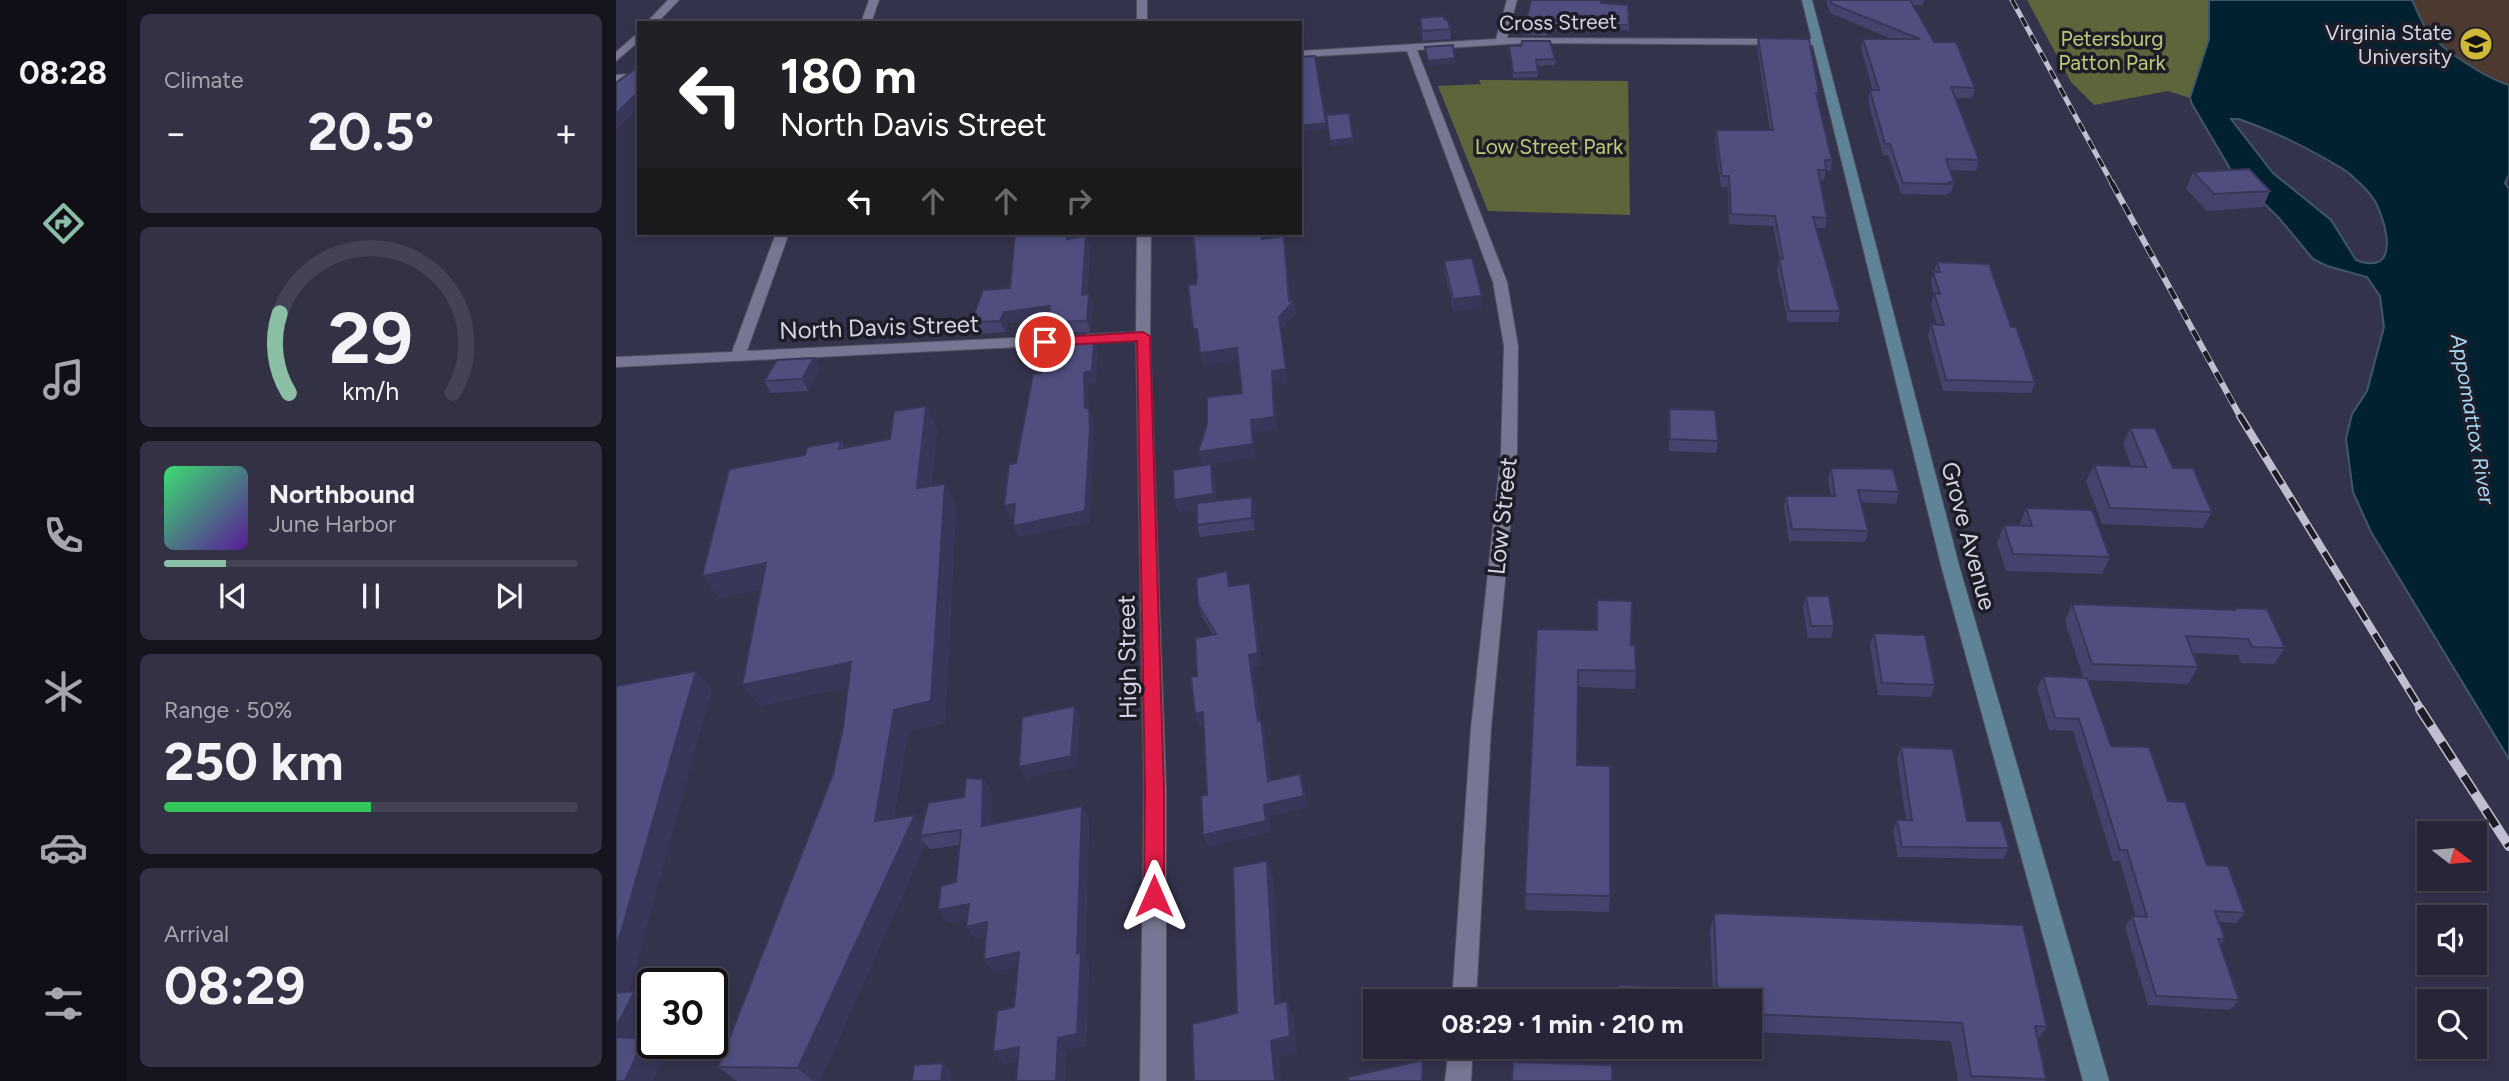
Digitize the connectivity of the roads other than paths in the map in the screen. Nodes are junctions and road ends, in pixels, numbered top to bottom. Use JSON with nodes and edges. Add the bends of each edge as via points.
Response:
{"nodes":[{"id":1,"x":674,"y":0,"type":"edge"},
{"id":2,"x":874,"y":0,"type":"edge"},
{"id":3,"x":1142,"y":0,"type":"edge"},
{"id":4,"x":1512,"y":0,"type":"edge"},
{"id":5,"x":1807,"y":0,"type":"edge"},
{"id":6,"x":653,"y":21,"type":"edge"},
{"id":7,"x":867,"y":21,"type":"edge"},
{"id":8,"x":1142,"y":21,"type":"edge"},
{"id":9,"x":637,"y":37,"type":"edge"},
{"id":10,"x":1501,"y":41,"type":"junction"},
{"id":11,"x":1817,"y":42,"type":"junction"},
{"id":12,"x":1411,"y":47,"type":"junction"},
{"id":13,"x":1302,"y":54,"type":"edge"},
{"id":14,"x":616,"y":58,"type":"edge"},
{"id":15,"x":637,"y":76,"type":"edge"},
{"id":16,"x":616,"y":78,"type":"edge"},
{"id":17,"x":781,"y":235,"type":"edge"},
{"id":18,"x":1144,"y":235,"type":"edge"},
{"id":19,"x":1143,"y":336,"type":"junction"},
{"id":20,"x":737,"y":356,"type":"junction"},
{"id":21,"x":616,"y":362,"type":"edge"},
{"id":22,"x":1465,"y":989,"type":"edge"},
{"id":23,"x":1460,"y":1059,"type":"edge"},
{"id":24,"x":1153,"y":1081,"type":"edge"},
{"id":25,"x":1458,"y":1081,"type":"edge"},
{"id":26,"x":2096,"y":1081,"type":"edge"}],
"edges":[{"from":1,"to":6,"type":"street"},
{"from":2,"to":7,"type":"street"},
{"from":3,"to":8,"type":"street"},
{"from":4,"to":10,"type":"street"},
{"from":5,"to":11,"type":"main road","name":"Grove Avenue"},
{"from":9,"to":14,"type":"street"},
{"from":10,"to":11,"type":"street","name":"Cross Street"},
{"from":10,"to":12,"type":"street","name":"Cross Street"},
{"from":11,"to":26,"type":"main road","name":"Grove Avenue","via":[[1951,569]]},
{"from":12,"to":13,"type":"street","name":"Cross Street"},
{"from":12,"to":22,"type":"street","name":"Low Street","via":[[1500,282],[1511,346],[1509,454],[1481,728]]},
{"from":15,"to":16,"type":"street"},
{"from":17,"to":20,"type":"street"},
{"from":18,"to":19,"type":"street","name":"High Street"},
{"from":19,"to":20,"type":"street","name":"North Davis Street"},
{"from":19,"to":24,"type":"street","name":"High Street","via":[[1155,790]]},
{"from":20,"to":21,"type":"street","name":"North Davis Street"},
{"from":23,"to":25,"type":"street"}]}
